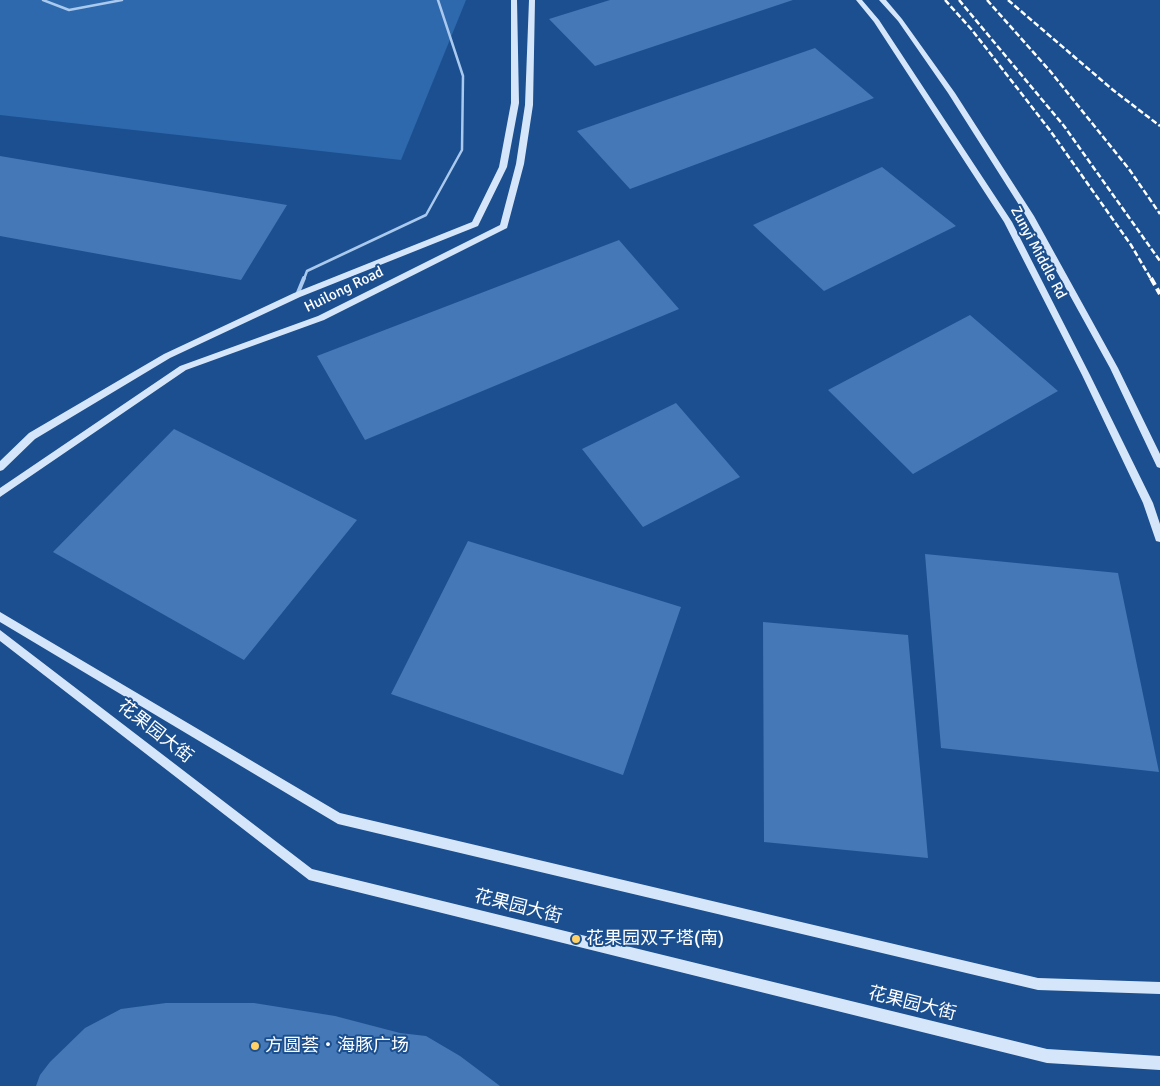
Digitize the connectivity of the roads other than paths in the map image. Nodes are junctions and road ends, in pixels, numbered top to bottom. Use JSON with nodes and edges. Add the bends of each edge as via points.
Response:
{"nodes":[{"id":1,"x":44,"y":0,"type":"edge"},
{"id":2,"x":122,"y":0,"type":"edge"},
{"id":3,"x":438,"y":0,"type":"edge"},
{"id":4,"x":514,"y":0,"type":"edge"},
{"id":5,"x":532,"y":0,"type":"edge"},
{"id":6,"x":859,"y":0,"type":"edge"},
{"id":7,"x":882,"y":0,"type":"edge"},
{"id":8,"x":297,"y":295,"type":"junction"},
{"id":9,"x":1160,"y":464,"type":"edge"},
{"id":10,"x":0,"y":467,"type":"edge"},
{"id":11,"x":0,"y":493,"type":"edge"},
{"id":12,"x":1160,"y":538,"type":"edge"},
{"id":13,"x":0,"y":617,"type":"edge"},
{"id":14,"x":0,"y":635,"type":"edge"},
{"id":15,"x":1160,"y":988,"type":"edge"},
{"id":16,"x":1160,"y":1063,"type":"edge"}],
"edges":[{"from":1,"to":2,"type":"lane","via":[[69,10]]},
{"from":3,"to":8,"type":"lane","via":[[462,76],[462,150],[426,215],[307,271]]},
{"from":4,"to":8,"type":"street","name":"Huilong Road","via":[[515,103],[503,167],[475,224]]},
{"from":5,"to":11,"type":"street","name":"Huilong Road","via":[[529,105],[520,164],[504,226],[321,318],[183,368]]},
{"from":6,"to":12,"type":"street","name":"Zunyi Middle Rd","via":[[877,21],[1008,222],[1148,503]]},
{"from":7,"to":9,"type":"street","name":"Zunyi Middle Rd","via":[[900,20],[951,93],[1030,216],[1114,368]]},
{"from":8,"to":10,"type":"street","name":"Huilong Road","via":[[167,356],[32,436]]},
{"from":13,"to":15,"type":"street","via":[[338,818],[1038,984]]},
{"from":14,"to":16,"type":"street","name":"花果园大街","via":[[309,874],[1047,1056]]}]}
